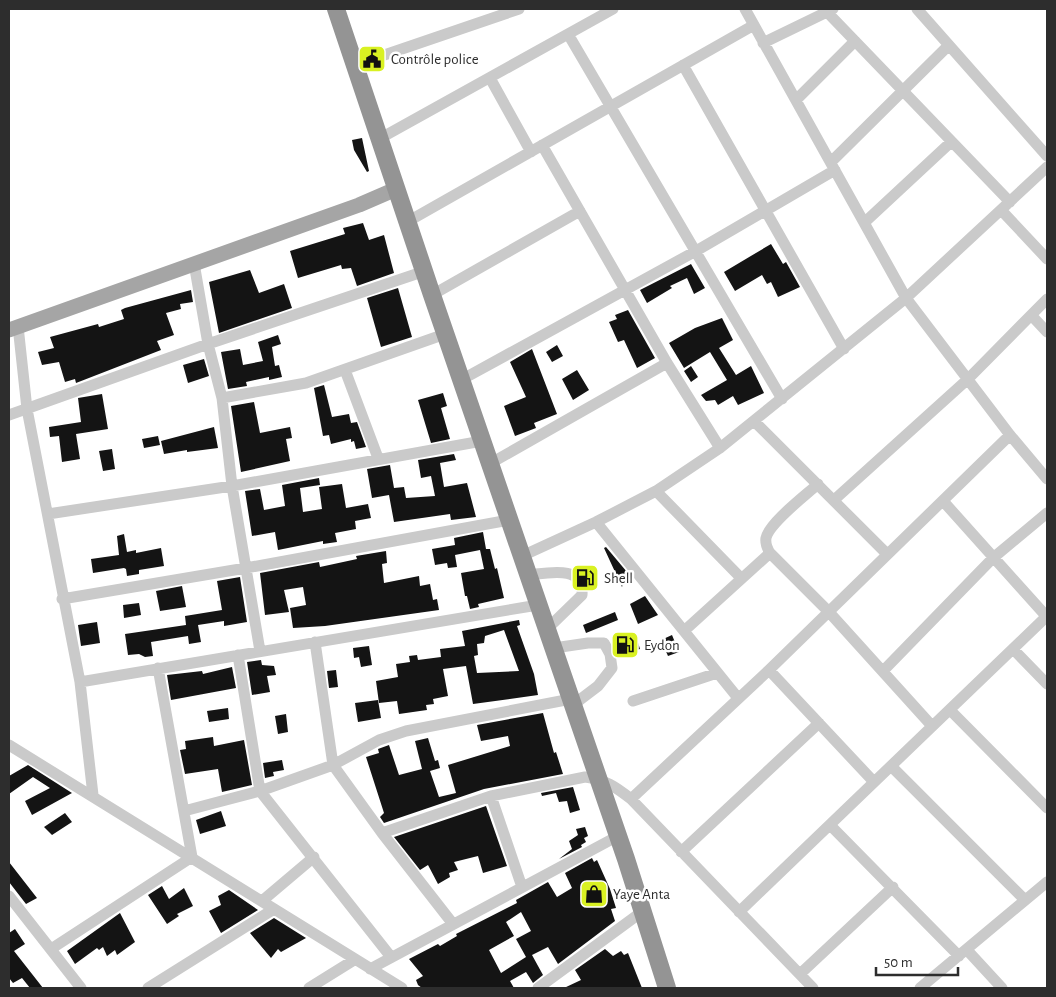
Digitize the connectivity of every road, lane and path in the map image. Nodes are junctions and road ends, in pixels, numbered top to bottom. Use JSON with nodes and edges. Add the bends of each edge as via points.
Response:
{"nodes":[{"id":1,"x":336,"y":9,"type":"edge"},
{"id":2,"x":519,"y":9,"type":"edge"},
{"id":3,"x":613,"y":9,"type":"edge"},
{"id":4,"x":745,"y":9,"type":"edge"},
{"id":5,"x":917,"y":9,"type":"edge"},
{"id":6,"x":830,"y":10,"type":"edge"},
{"id":7,"x":601,"y":12,"type":"edge"},
{"id":8,"x":754,"y":25,"type":"junction"},
{"id":9,"x":568,"y":34,"type":"junction"},
{"id":10,"x":855,"y":41,"type":"junction"},
{"id":11,"x":763,"y":43,"type":"junction"},
{"id":12,"x":948,"y":45,"type":"junction"},
{"id":13,"x":355,"y":65,"type":"junction"},
{"id":14,"x":683,"y":65,"type":"junction"},
{"id":15,"x":490,"y":78,"type":"junction"},
{"id":16,"x":902,"y":91,"type":"junction"},
{"id":17,"x":796,"y":100,"type":"junction"},
{"id":18,"x":611,"y":106,"type":"junction"},
{"id":19,"x":380,"y":139,"type":"junction"},
{"id":20,"x":951,"y":142,"type":"junction"},
{"id":21,"x":542,"y":145,"type":"junction"},
{"id":22,"x":531,"y":152,"type":"junction"},
{"id":23,"x":1047,"y":156,"type":"edge"},
{"id":24,"x":833,"y":166,"type":"junction"},
{"id":25,"x":1047,"y":168,"type":"edge"},
{"id":26,"x":396,"y":189,"type":"junction"},
{"id":27,"x":1010,"y":202,"type":"junction"},
{"id":28,"x":765,"y":210,"type":"junction"},
{"id":29,"x":580,"y":211,"type":"junction"},
{"id":30,"x":1002,"y":211,"type":"junction"},
{"id":31,"x":407,"y":222,"type":"junction"},
{"id":32,"x":865,"y":222,"type":"junction"},
{"id":33,"x":696,"y":251,"type":"junction"},
{"id":34,"x":1047,"y":259,"type":"edge"},
{"id":35,"x":194,"y":263,"type":"junction"},
{"id":36,"x":425,"y":271,"type":"junction"},
{"id":37,"x":626,"y":289,"type":"junction"},
{"id":38,"x":432,"y":295,"type":"junction"},
{"id":39,"x":906,"y":298,"type":"junction"},
{"id":40,"x":1047,"y":299,"type":"edge"},
{"id":41,"x":1032,"y":316,"type":"junction"},
{"id":42,"x":14,"y":328,"type":"edge"},
{"id":43,"x":1047,"y":332,"type":"edge"},
{"id":44,"x":445,"y":334,"type":"junction"},
{"id":45,"x":208,"y":344,"type":"junction"},
{"id":46,"x":844,"y":349,"type":"junction"},
{"id":47,"x":667,"y":363,"type":"junction"},
{"id":48,"x":345,"y":370,"type":"junction"},
{"id":49,"x":461,"y":380,"type":"junction"},
{"id":50,"x":968,"y":380,"type":"junction"},
{"id":51,"x":222,"y":398,"type":"junction"},
{"id":52,"x":782,"y":399,"type":"junction"},
{"id":53,"x":27,"y":409,"type":"junction"},
{"id":54,"x":9,"y":415,"type":"edge"},
{"id":55,"x":755,"y":422,"type":"junction"},
{"id":56,"x":1010,"y":435,"type":"junction"},
{"id":57,"x":482,"y":441,"type":"junction"},
{"id":58,"x":720,"y":448,"type":"junction"},
{"id":59,"x":378,"y":458,"type":"junction"},
{"id":60,"x":491,"y":463,"type":"junction"},
{"id":61,"x":1047,"y":479,"type":"edge"},
{"id":62,"x":818,"y":484,"type":"junction"},
{"id":63,"x":232,"y":486,"type":"junction"},
{"id":64,"x":656,"y":491,"type":"junction"},
{"id":65,"x":834,"y":500,"type":"junction"},
{"id":66,"x":943,"y":501,"type":"junction"},
{"id":67,"x":1047,"y":513,"type":"edge"},
{"id":68,"x":48,"y":514,"type":"junction"},
{"id":69,"x":509,"y":520,"type":"junction"},
{"id":70,"x":596,"y":522,"type":"junction"},
{"id":71,"x":770,"y":553,"type":"junction"},
{"id":72,"x":887,"y":554,"type":"junction"},
{"id":73,"x":522,"y":556,"type":"junction"},
{"id":74,"x":993,"y":558,"type":"junction"},
{"id":75,"x":246,"y":568,"type":"junction"},
{"id":76,"x":528,"y":575,"type":"junction"},
{"id":77,"x":741,"y":578,"type":"junction"},
{"id":78,"x":62,"y":598,"type":"junction"},
{"id":79,"x":538,"y":605,"type":"junction"},
{"id":80,"x":828,"y":611,"type":"junction"},
{"id":81,"x":1047,"y":617,"type":"edge"},
{"id":82,"x":547,"y":629,"type":"junction"},
{"id":83,"x":684,"y":631,"type":"junction"},
{"id":84,"x":315,"y":642,"type":"junction"},
{"id":85,"x":554,"y":648,"type":"junction"},
{"id":86,"x":1013,"y":649,"type":"junction"},
{"id":87,"x":260,"y":651,"type":"junction"},
{"id":88,"x":238,"y":655,"type":"junction"},
{"id":89,"x":158,"y":668,"type":"junction"},
{"id":90,"x":769,"y":670,"type":"junction"},
{"id":91,"x":883,"y":671,"type":"junction"},
{"id":92,"x":717,"y":673,"type":"junction"},
{"id":93,"x":80,"y":682,"type":"junction"},
{"id":94,"x":1047,"y":684,"type":"edge"},
{"id":95,"x":738,"y":698,"type":"junction"},
{"id":96,"x":633,"y":701,"type":"dead end"},
{"id":97,"x":572,"y":702,"type":"junction"},
{"id":98,"x":950,"y":710,"type":"junction"},
{"id":99,"x":819,"y":723,"type":"junction"},
{"id":100,"x":932,"y":726,"type":"junction"},
{"id":101,"x":9,"y":745,"type":"edge"},
{"id":102,"x":333,"y":766,"type":"junction"},
{"id":103,"x":891,"y":766,"type":"junction"},
{"id":104,"x":598,"y":778,"type":"junction"},
{"id":105,"x":874,"y":782,"type":"junction"},
{"id":106,"x":260,"y":791,"type":"junction"},
{"id":107,"x":93,"y":795,"type":"junction"},
{"id":108,"x":491,"y":796,"type":"junction"},
{"id":109,"x":631,"y":799,"type":"junction"},
{"id":110,"x":1047,"y":808,"type":"edge"},
{"id":111,"x":184,"y":811,"type":"junction"},
{"id":112,"x":830,"y":825,"type":"junction"},
{"id":113,"x":382,"y":833,"type":"junction"},
{"id":114,"x":618,"y":836,"type":"junction"},
{"id":115,"x":681,"y":852,"type":"junction"},
{"id":116,"x":192,"y":857,"type":"junction"},
{"id":117,"x":314,"y":858,"type":"junction"},
{"id":118,"x":1047,"y":882,"type":"edge"},
{"id":119,"x":522,"y":887,"type":"junction"},
{"id":120,"x":892,"y":887,"type":"junction"},
{"id":121,"x":1025,"y":900,"type":"junction"},
{"id":122,"x":262,"y":901,"type":"junction"},
{"id":123,"x":10,"y":904,"type":"edge"},
{"id":124,"x":274,"y":909,"type":"junction"},
{"id":125,"x":643,"y":911,"type":"junction"},
{"id":126,"x":739,"y":912,"type":"junction"},
{"id":127,"x":453,"y":924,"type":"junction"},
{"id":128,"x":51,"y":949,"type":"junction"},
{"id":129,"x":963,"y":953,"type":"junction"},
{"id":130,"x":391,"y":957,"type":"junction"},
{"id":131,"x":354,"y":960,"type":"junction"},
{"id":132,"x":370,"y":969,"type":"junction"},
{"id":133,"x":800,"y":974,"type":"junction"},
{"id":134,"x":82,"y":988,"type":"edge"},
{"id":135,"x":148,"y":988,"type":"edge"},
{"id":136,"x":309,"y":988,"type":"edge"},
{"id":137,"x":402,"y":988,"type":"edge"},
{"id":138,"x":538,"y":988,"type":"edge"},
{"id":139,"x":667,"y":988,"type":"edge"},
{"id":140,"x":813,"y":988,"type":"edge"},
{"id":141,"x":920,"y":988,"type":"edge"},
{"id":142,"x":1002,"y":988,"type":"edge"}],
"edges":[{"from":1,"to":13,"type":"highway"},
{"from":2,"to":13,"type":"street"},
{"from":3,"to":7,"type":"street"},
{"from":4,"to":8,"type":"street"},
{"from":5,"to":12,"type":"street"},
{"from":6,"to":10,"type":"street"},
{"from":6,"to":11,"type":"street"},
{"from":7,"to":9,"type":"street"},
{"from":8,"to":11,"type":"street"},
{"from":8,"to":14,"type":"street"},
{"from":9,"to":15,"type":"street"},
{"from":9,"to":18,"type":"street"},
{"from":10,"to":16,"type":"street"},
{"from":10,"to":17,"type":"street"},
{"from":11,"to":17,"type":"street"},
{"from":12,"to":16,"type":"street"},
{"from":12,"to":23,"type":"street"},
{"from":13,"to":19,"type":"highway"},
{"from":14,"to":18,"type":"street"},
{"from":14,"to":28,"type":"street"},
{"from":15,"to":19,"type":"street"},
{"from":15,"to":22,"type":"street"},
{"from":16,"to":20,"type":"street"},
{"from":16,"to":24,"type":"street"},
{"from":17,"to":24,"type":"street"},
{"from":18,"to":21,"type":"street"},
{"from":18,"to":33,"type":"street"},
{"from":19,"to":26,"type":"highway"},
{"from":20,"to":27,"type":"street"},
{"from":20,"to":32,"type":"street"},
{"from":21,"to":22,"type":"street"},
{"from":21,"to":29,"type":"street"},
{"from":22,"to":31,"type":"street"},
{"from":24,"to":28,"type":"street"},
{"from":24,"to":32,"type":"street"},
{"from":25,"to":27,"type":"street"},
{"from":26,"to":31,"type":"highway"},
{"from":26,"to":35,"type":"main road"},
{"from":27,"to":30,"type":"street"},
{"from":28,"to":33,"type":"street"},
{"from":28,"to":46,"type":"street"},
{"from":29,"to":37,"type":"street"},
{"from":29,"to":38,"type":"street"},
{"from":30,"to":34,"type":"street"},
{"from":30,"to":39,"type":"street"},
{"from":31,"to":36,"type":"highway"},
{"from":32,"to":39,"type":"street"},
{"from":33,"to":37,"type":"street"},
{"from":33,"to":52,"type":"street"},
{"from":35,"to":42,"type":"main road"},
{"from":35,"to":45,"type":"street"},
{"from":36,"to":38,"type":"highway"},
{"from":36,"to":45,"type":"street"},
{"from":37,"to":47,"type":"street"},
{"from":37,"to":49,"type":"street"},
{"from":38,"to":44,"type":"highway"},
{"from":39,"to":46,"type":"street"},
{"from":39,"to":50,"type":"street"},
{"from":40,"to":41,"type":"street"},
{"from":41,"to":43,"type":"street"},
{"from":41,"to":50,"type":"street"},
{"from":42,"to":53,"type":"street"},
{"from":44,"to":48,"type":"street"},
{"from":44,"to":49,"type":"highway"},
{"from":45,"to":51,"type":"street"},
{"from":45,"to":53,"type":"street"},
{"from":46,"to":52,"type":"street"},
{"from":47,"to":58,"type":"street"},
{"from":47,"to":60,"type":"street"},
{"from":48,"to":51,"type":"street","via":[[293,386]]},
{"from":48,"to":59,"type":"street"},
{"from":49,"to":57,"type":"highway"},
{"from":50,"to":56,"type":"street"},
{"from":50,"to":65,"type":"street"},
{"from":51,"to":63,"type":"street"},
{"from":52,"to":55,"type":"street"},
{"from":53,"to":54,"type":"street"},
{"from":53,"to":68,"type":"street"},
{"from":55,"to":58,"type":"street"},
{"from":55,"to":62,"type":"street"},
{"from":56,"to":61,"type":"street"},
{"from":56,"to":66,"type":"street"},
{"from":57,"to":59,"type":"street"},
{"from":57,"to":60,"type":"highway"},
{"from":58,"to":64,"type":"street"},
{"from":59,"to":63,"type":"street"},
{"from":60,"to":69,"type":"highway"},
{"from":62,"to":65,"type":"street"},
{"from":62,"to":71,"type":"street","via":[[772,527],[766,545]]},
{"from":63,"to":68,"type":"street"},
{"from":63,"to":75,"type":"street"},
{"from":64,"to":70,"type":"street"},
{"from":64,"to":77,"type":"street"},
{"from":65,"to":72,"type":"street"},
{"from":66,"to":72,"type":"street"},
{"from":66,"to":74,"type":"street"},
{"from":67,"to":74,"type":"street"},
{"from":68,"to":78,"type":"street"},
{"from":69,"to":73,"type":"highway"},
{"from":69,"to":75,"type":"street"},
{"from":70,"to":73,"type":"street"},
{"from":70,"to":83,"type":"street"},
{"from":71,"to":77,"type":"street"},
{"from":71,"to":80,"type":"street"},
{"from":72,"to":80,"type":"street"},
{"from":73,"to":76,"type":"highway"},
{"from":74,"to":81,"type":"street"},
{"from":74,"to":91,"type":"street"},
{"from":75,"to":78,"type":"street"},
{"from":75,"to":87,"type":"street"},
{"from":76,"to":79,"type":"highway"},
{"from":76,"to":82,"type":"street","via":[[568,572],[574,574],[582,588],[582,595]]},
{"from":77,"to":83,"type":"street"},
{"from":78,"to":93,"type":"street"},
{"from":79,"to":82,"type":"highway"},
{"from":79,"to":84,"type":"street"},
{"from":80,"to":90,"type":"street"},
{"from":80,"to":91,"type":"street"},
{"from":81,"to":86,"type":"street"},
{"from":82,"to":85,"type":"highway"},
{"from":83,"to":92,"type":"street"},
{"from":84,"to":87,"type":"street"},
{"from":84,"to":102,"type":"street"},
{"from":85,"to":97,"type":"highway"},
{"from":85,"to":97,"type":"street","via":[[604,643],[610,654],[612,668],[598,686]]},
{"from":86,"to":94,"type":"street"},
{"from":86,"to":98,"type":"street"},
{"from":87,"to":88,"type":"street"},
{"from":88,"to":89,"type":"street"},
{"from":88,"to":106,"type":"street"},
{"from":89,"to":93,"type":"street"},
{"from":89,"to":111,"type":"street"},
{"from":90,"to":95,"type":"street"},
{"from":90,"to":99,"type":"street"},
{"from":91,"to":100,"type":"street"},
{"from":92,"to":95,"type":"street"},
{"from":92,"to":96,"type":"street"},
{"from":93,"to":107,"type":"street"},
{"from":95,"to":109,"type":"street"},
{"from":97,"to":102,"type":"street","via":[[406,731],[379,740]]},
{"from":97,"to":104,"type":"highway"},
{"from":98,"to":100,"type":"street"},
{"from":98,"to":110,"type":"street"},
{"from":99,"to":105,"type":"street"},
{"from":99,"to":115,"type":"street"},
{"from":100,"to":103,"type":"street"},
{"from":101,"to":107,"type":"street"},
{"from":102,"to":106,"type":"street"},
{"from":102,"to":113,"type":"street"},
{"from":103,"to":105,"type":"street"},
{"from":103,"to":121,"type":"street"},
{"from":104,"to":108,"type":"street","via":[[585,776]]},
{"from":104,"to":109,"type":"street"},
{"from":104,"to":114,"type":"highway"},
{"from":105,"to":112,"type":"street"},
{"from":106,"to":111,"type":"street"},
{"from":106,"to":117,"type":"street"},
{"from":107,"to":116,"type":"street"},
{"from":108,"to":113,"type":"street"},
{"from":108,"to":119,"type":"street"},
{"from":109,"to":115,"type":"street"},
{"from":111,"to":116,"type":"street"},
{"from":112,"to":120,"type":"street"},
{"from":112,"to":126,"type":"street"},
{"from":113,"to":127,"type":"street"},
{"from":114,"to":119,"type":"street"},
{"from":114,"to":125,"type":"highway"},
{"from":115,"to":126,"type":"street"},
{"from":116,"to":122,"type":"street"},
{"from":116,"to":128,"type":"street"},
{"from":117,"to":122,"type":"street"},
{"from":117,"to":130,"type":"street"},
{"from":118,"to":121,"type":"street"},
{"from":119,"to":127,"type":"street"},
{"from":120,"to":129,"type":"street"},
{"from":120,"to":133,"type":"street"},
{"from":121,"to":129,"type":"street"},
{"from":122,"to":124,"type":"street"},
{"from":123,"to":128,"type":"street"},
{"from":124,"to":131,"type":"street"},
{"from":124,"to":135,"type":"street"},
{"from":125,"to":138,"type":"street"},
{"from":125,"to":139,"type":"highway"},
{"from":126,"to":133,"type":"street"},
{"from":127,"to":130,"type":"street"},
{"from":128,"to":134,"type":"street"},
{"from":129,"to":141,"type":"street"},
{"from":129,"to":142,"type":"street"},
{"from":130,"to":132,"type":"street"},
{"from":131,"to":132,"type":"street"},
{"from":131,"to":136,"type":"street"},
{"from":132,"to":137,"type":"street"},
{"from":133,"to":140,"type":"street"}]}
